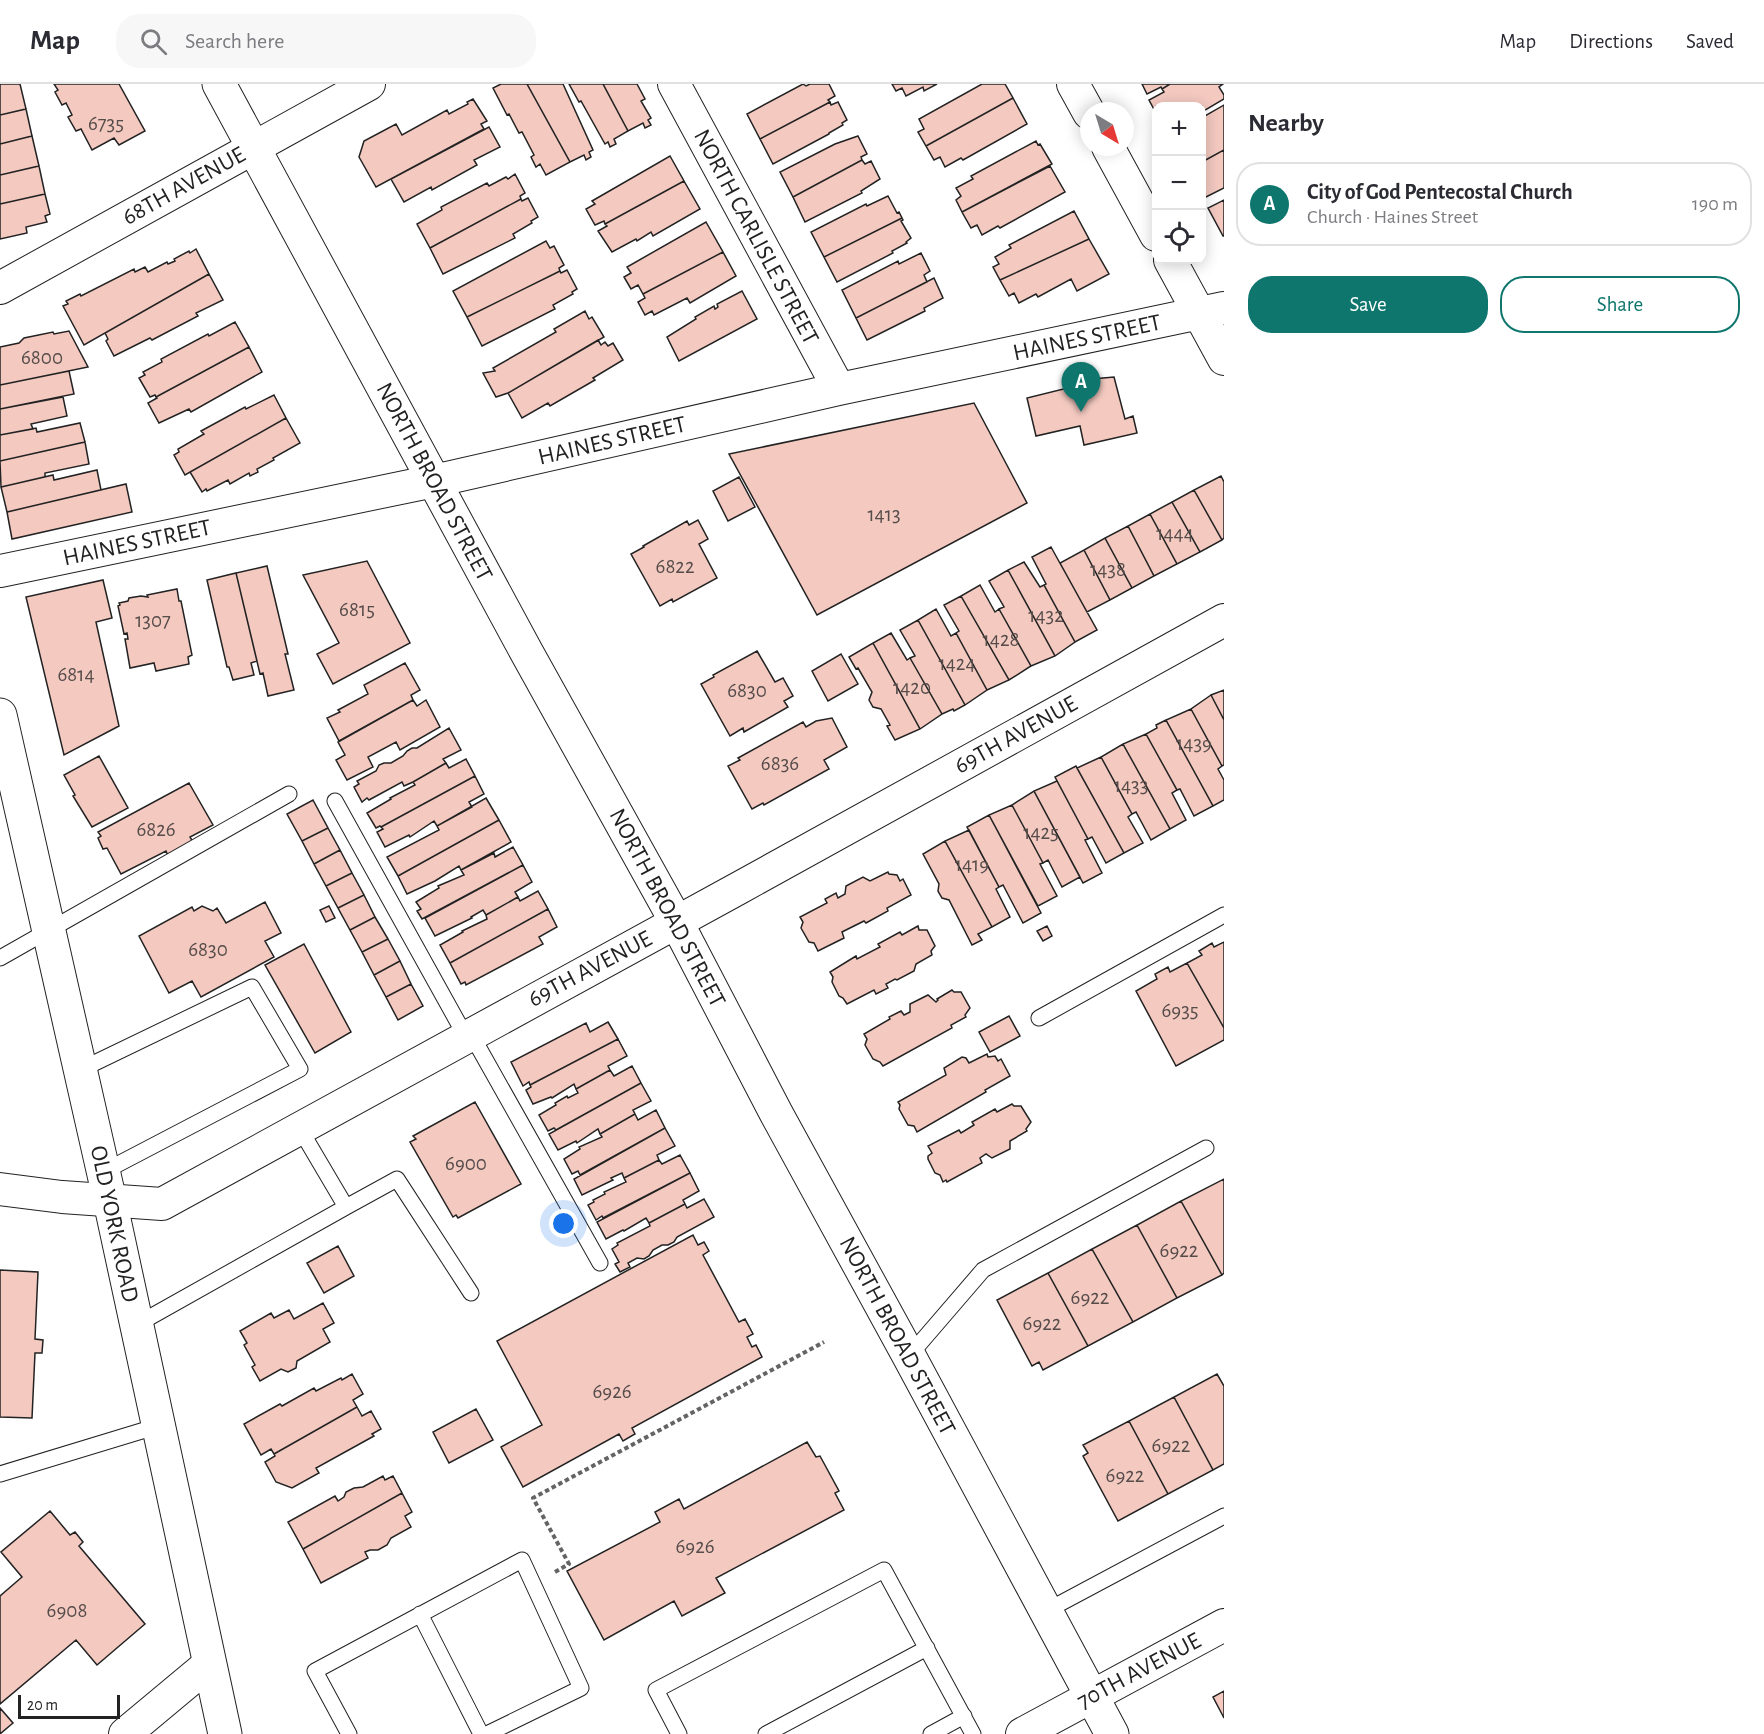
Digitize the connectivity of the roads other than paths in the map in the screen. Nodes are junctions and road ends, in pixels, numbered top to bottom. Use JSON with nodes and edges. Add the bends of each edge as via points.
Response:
{"nodes":[{"id":1,"x":219,"y":84,"type":"edge"},
{"id":2,"x":369,"y":84,"type":"edge"},
{"id":3,"x":674,"y":84,"type":"edge"},
{"id":4,"x":1073,"y":84,"type":"edge"},
{"id":5,"x":1083,"y":102,"type":"edge"},
{"id":6,"x":253,"y":147,"type":"junction"},
{"id":7,"x":1113,"y":156,"type":"edge"},
{"id":8,"x":1152,"y":228,"type":"edge"},
{"id":9,"x":1173,"y":264,"type":"edge"},
{"id":10,"x":0,"y":288,"type":"edge"},
{"id":11,"x":1216,"y":315,"type":"edge"},
{"id":12,"x":1224,"y":359,"type":"edge"},
{"id":13,"x":839,"y":389,"type":"junction"},
{"id":14,"x":434,"y":481,"type":"junction"},
{"id":15,"x":0,"y":572,"type":"edge"},
{"id":16,"x":1224,"y":620,"type":"edge"},
{"id":17,"x":0,"y":715,"type":"edge"},
{"id":18,"x":289,"y":794,"type":"dead end"},
{"id":19,"x":335,"y":801,"type":"dead end"},
{"id":20,"x":1224,"y":915,"type":"edge"},
{"id":21,"x":677,"y":922,"type":"junction"},
{"id":22,"x":48,"y":930,"type":"junction"},
{"id":23,"x":0,"y":958,"type":"edge"},
{"id":24,"x":1039,"y":1018,"type":"dead end"},
{"id":25,"x":468,"y":1036,"type":"junction"},
{"id":26,"x":80,"y":1070,"type":"junction"},
{"id":27,"x":300,"y":1129,"type":"junction"},
{"id":28,"x":1206,"y":1148,"type":"dead end"},
{"id":29,"x":106,"y":1186,"type":"junction"},
{"id":30,"x":0,"y":1189,"type":"edge"},
{"id":31,"x":346,"y":1207,"type":"junction"},
{"id":32,"x":600,"y":1263,"type":"dead end"},
{"id":33,"x":471,"y":1293,"type":"dead end"},
{"id":34,"x":136,"y":1325,"type":"junction"},
{"id":35,"x":909,"y":1356,"type":"junction"},
{"id":36,"x":158,"y":1426,"type":"junction"},
{"id":37,"x":0,"y":1474,"type":"edge"},
{"id":38,"x":1224,"y":1515,"type":"edge"},
{"id":39,"x":1046,"y":1611,"type":"junction"},
{"id":40,"x":420,"y":1614,"type":"junction"},
{"id":41,"x":1224,"y":1625,"type":"edge"},
{"id":42,"x":927,"y":1648,"type":"junction"},
{"id":43,"x":209,"y":1664,"type":"junction"},
{"id":44,"x":1092,"y":1696,"type":"junction"},
{"id":45,"x":964,"y":1716,"type":"junction"},
{"id":46,"x":125,"y":1734,"type":"edge"},
{"id":47,"x":225,"y":1734,"type":"edge"},
{"id":48,"x":349,"y":1734,"type":"edge"},
{"id":49,"x":481,"y":1734,"type":"edge"},
{"id":50,"x":488,"y":1734,"type":"edge"},
{"id":51,"x":679,"y":1734,"type":"edge"},
{"id":52,"x":766,"y":1734,"type":"edge"},
{"id":53,"x":931,"y":1734,"type":"edge"},
{"id":54,"x":973,"y":1734,"type":"edge"},
{"id":55,"x":1023,"y":1734,"type":"edge"},
{"id":56,"x":1112,"y":1734,"type":"edge"}],
"edges":[{"from":1,"to":6,"type":"main road","name":"NORTH BROAD STREET"},
{"from":2,"to":6,"type":"street","name":"68TH AVENUE"},
{"from":3,"to":13,"type":"street","name":"NORTH CARLISLE STREET"},
{"from":4,"to":5,"type":"street"},
{"from":6,"to":10,"type":"street","name":"68TH AVENUE"},
{"from":6,"to":14,"type":"main road","name":"NORTH BROAD STREET"},
{"from":7,"to":8,"type":"street"},
{"from":9,"to":11,"type":"street"},
{"from":11,"to":12,"type":"street"},
{"from":11,"to":13,"type":"street","name":"HAINES STREET"},
{"from":13,"to":14,"type":"street","name":"HAINES STREET"},
{"from":14,"to":15,"type":"street","name":"HAINES STREET"},
{"from":14,"to":21,"type":"main road","name":"NORTH BROAD STREET"},
{"from":16,"to":21,"type":"street","name":"69TH AVENUE"},
{"from":17,"to":22,"type":"main road","name":"OLD YORK ROAD"},
{"from":18,"to":22,"type":"lane"},
{"from":19,"to":25,"type":"lane"},
{"from":20,"to":24,"type":"lane"},
{"from":21,"to":25,"type":"street","name":"69TH AVENUE"},
{"from":21,"to":35,"type":"main road","name":"NORTH BROAD STREET"},
{"from":22,"to":23,"type":"lane"},
{"from":22,"to":26,"type":"main road","name":"OLD YORK ROAD"},
{"from":25,"to":27,"type":"street","name":"69TH AVENUE"},
{"from":25,"to":32,"type":"lane"},
{"from":26,"to":29,"type":"main road","name":"OLD YORK ROAD"},
{"from":26,"to":29,"type":"lane","via":[[252,987],[300,1069]]},
{"from":27,"to":29,"type":"street","name":"69TH AVENUE","via":[[162,1204]]},
{"from":27,"to":31,"type":"lane"},
{"from":28,"to":35,"type":"lane","via":[[983,1270]]},
{"from":29,"to":30,"type":"street","name":"69TH AVENUE","via":[[62,1197]]},
{"from":29,"to":34,"type":"main road","name":"OLD YORK ROAD"},
{"from":31,"to":33,"type":"lane","via":[[397,1179]]},
{"from":31,"to":34,"type":"lane"},
{"from":34,"to":36,"type":"main road","name":"OLD YORK ROAD"},
{"from":35,"to":39,"type":"main road","name":"NORTH BROAD STREET"},
{"from":36,"to":37,"type":"lane"},
{"from":36,"to":43,"type":"main road","name":"OLD YORK ROAD"},
{"from":38,"to":39,"type":"lane"},
{"from":39,"to":44,"type":"main road","name":"NORTH BROAD STREET"},
{"from":40,"to":48,"type":"lane","via":[[315,1671]]},
{"from":40,"to":49,"type":"lane"},
{"from":40,"to":50,"type":"lane","via":[[522,1560],[581,1688]]},
{"from":41,"to":44,"type":"street","name":"70TH AVENUE"},
{"from":42,"to":45,"type":"lane"},
{"from":42,"to":51,"type":"lane","via":[[884,1570],[656,1690]]},
{"from":42,"to":52,"type":"lane"},
{"from":43,"to":46,"type":"street"},
{"from":43,"to":47,"type":"main road","name":"OLD YORK ROAD"},
{"from":44,"to":55,"type":"street","name":"70TH AVENUE"},
{"from":44,"to":56,"type":"main road","name":"NORTH BROAD STREET"},
{"from":45,"to":53,"type":"lane"},
{"from":45,"to":54,"type":"lane"}]}
